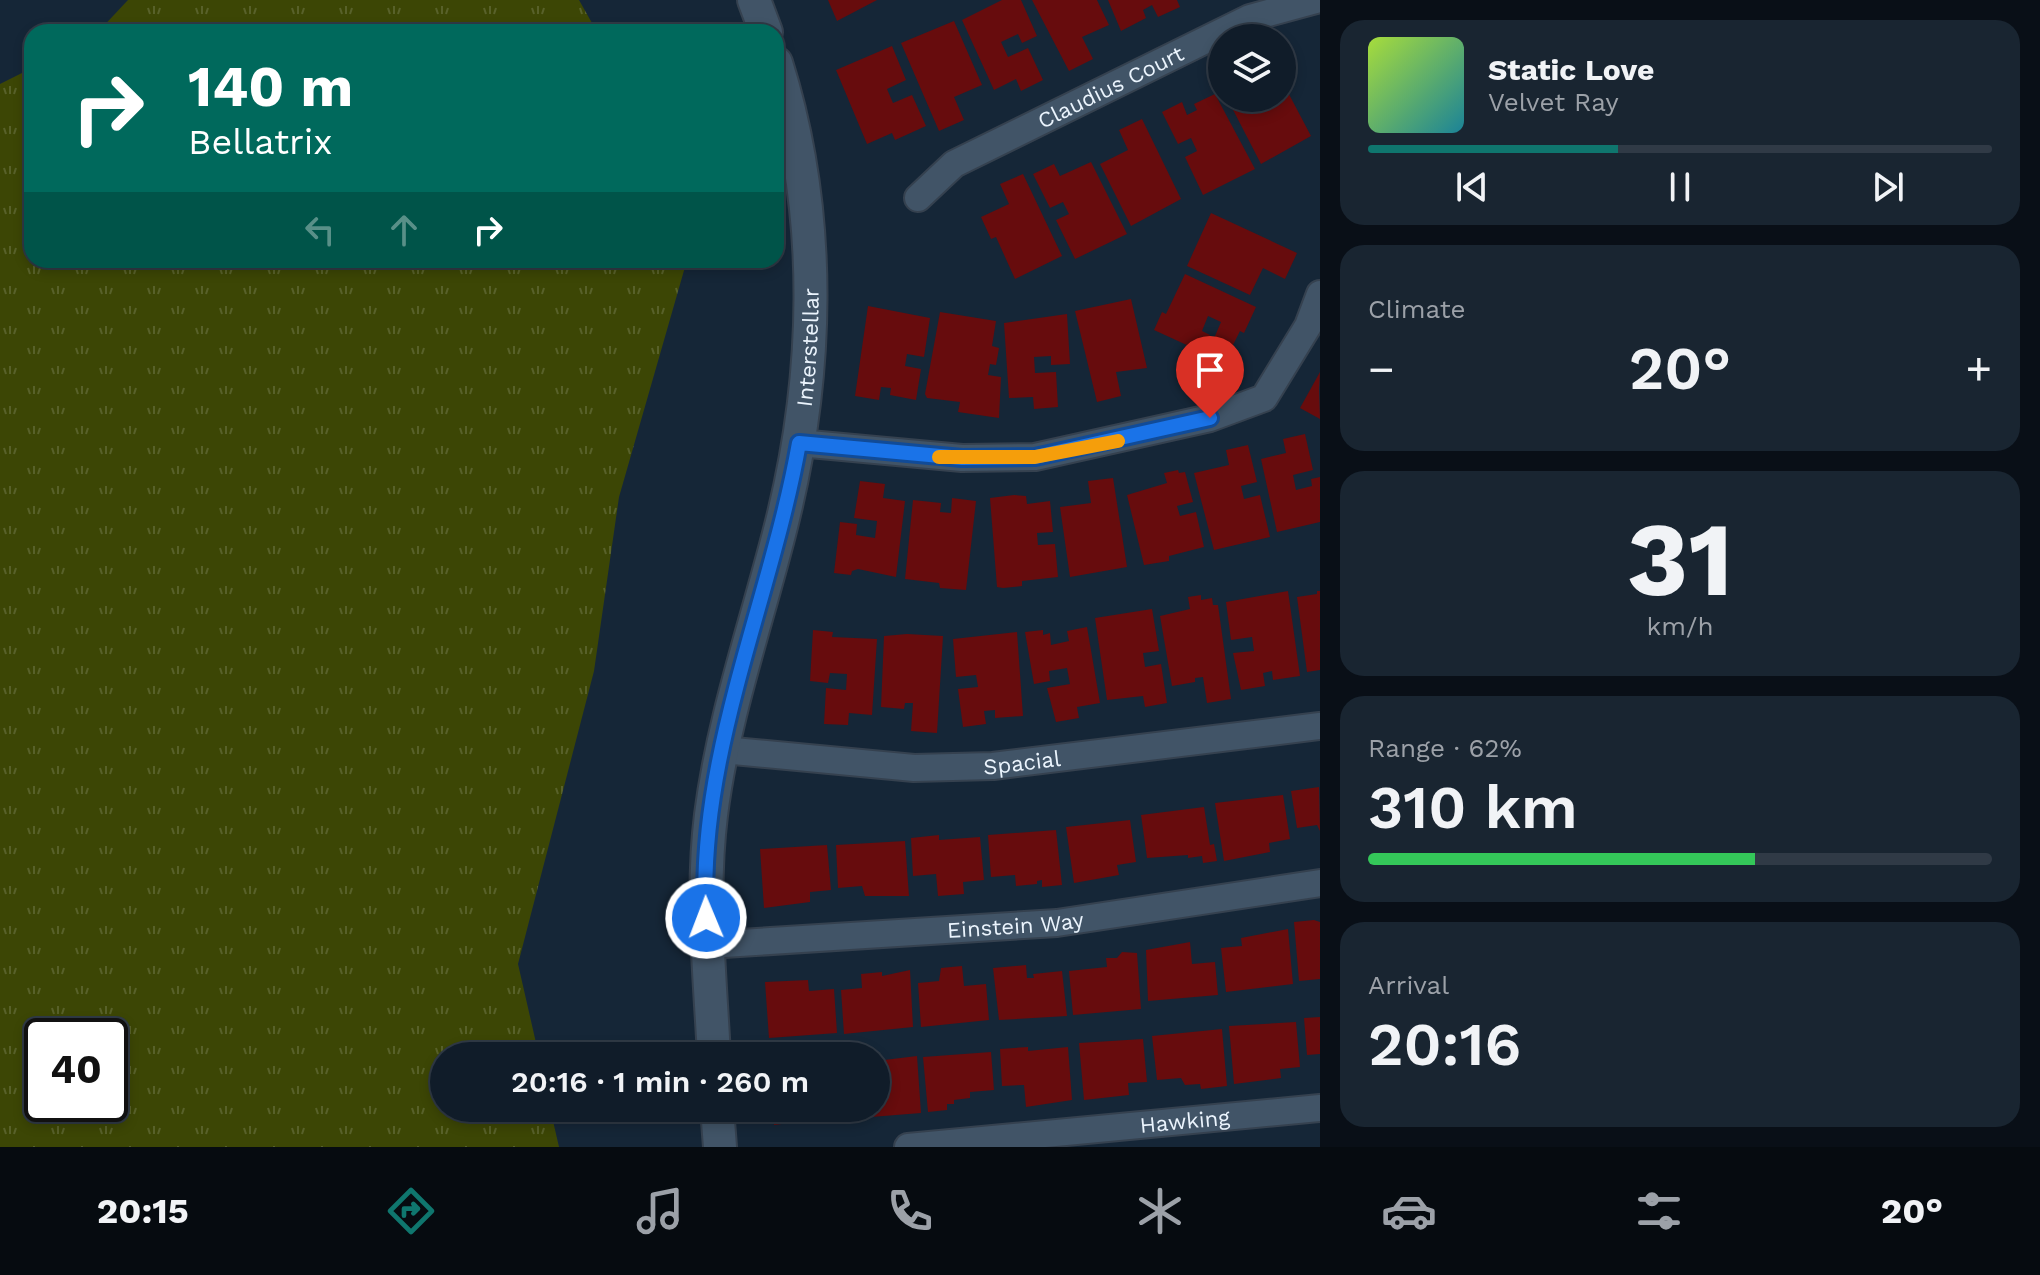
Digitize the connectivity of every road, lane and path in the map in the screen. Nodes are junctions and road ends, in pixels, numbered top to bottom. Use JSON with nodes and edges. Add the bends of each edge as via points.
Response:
{"nodes":[{"id":1,"x":754,"y":0,"type":"edge"},
{"id":2,"x":1316,"y":0,"type":"edge"},
{"id":3,"x":763,"y":24,"type":"edge"},
{"id":4,"x":784,"y":95,"type":"edge"},
{"id":5,"x":918,"y":198,"type":"dead end"},
{"id":6,"x":1320,"y":294,"type":"edge"},
{"id":7,"x":799,"y":443,"type":"junction"},
{"id":8,"x":1320,"y":726,"type":"edge"},
{"id":9,"x":723,"y":750,"type":"junction"},
{"id":10,"x":1320,"y":883,"type":"edge"},
{"id":11,"x":708,"y":945,"type":"junction"},
{"id":12,"x":713,"y":1042,"type":"edge"},
{"id":13,"x":1320,"y":1108,"type":"edge"},
{"id":14,"x":718,"y":1122,"type":"edge"},
{"id":15,"x":720,"y":1147,"type":"edge"},
{"id":16,"x":908,"y":1147,"type":"edge"}],
"edges":[{"from":1,"to":3,"type":"street"},
{"from":2,"to":5,"type":"street","name":"Claudius Court","via":[[1250,18],[954,164]]},
{"from":4,"to":7,"type":"street","name":"Interstellar","via":[[811,235],[807,375]]},
{"from":6,"to":7,"type":"street","via":[[1308,326],[1264,398],[1210,418],[1035,457],[962,458]]},
{"from":7,"to":9,"type":"street","name":"Interstellar"},
{"from":8,"to":9,"type":"street","name":"Spacial","via":[[993,766],[914,768]]},
{"from":9,"to":11,"type":"street","name":"Interstellar","via":[[705,891]]},
{"from":10,"to":11,"type":"street","name":"Einstein Way","via":[[1057,923]]},
{"from":11,"to":12,"type":"street","name":"Interstellar"},
{"from":13,"to":16,"type":"street","name":"Hawking"},
{"from":14,"to":15,"type":"street"}]}
